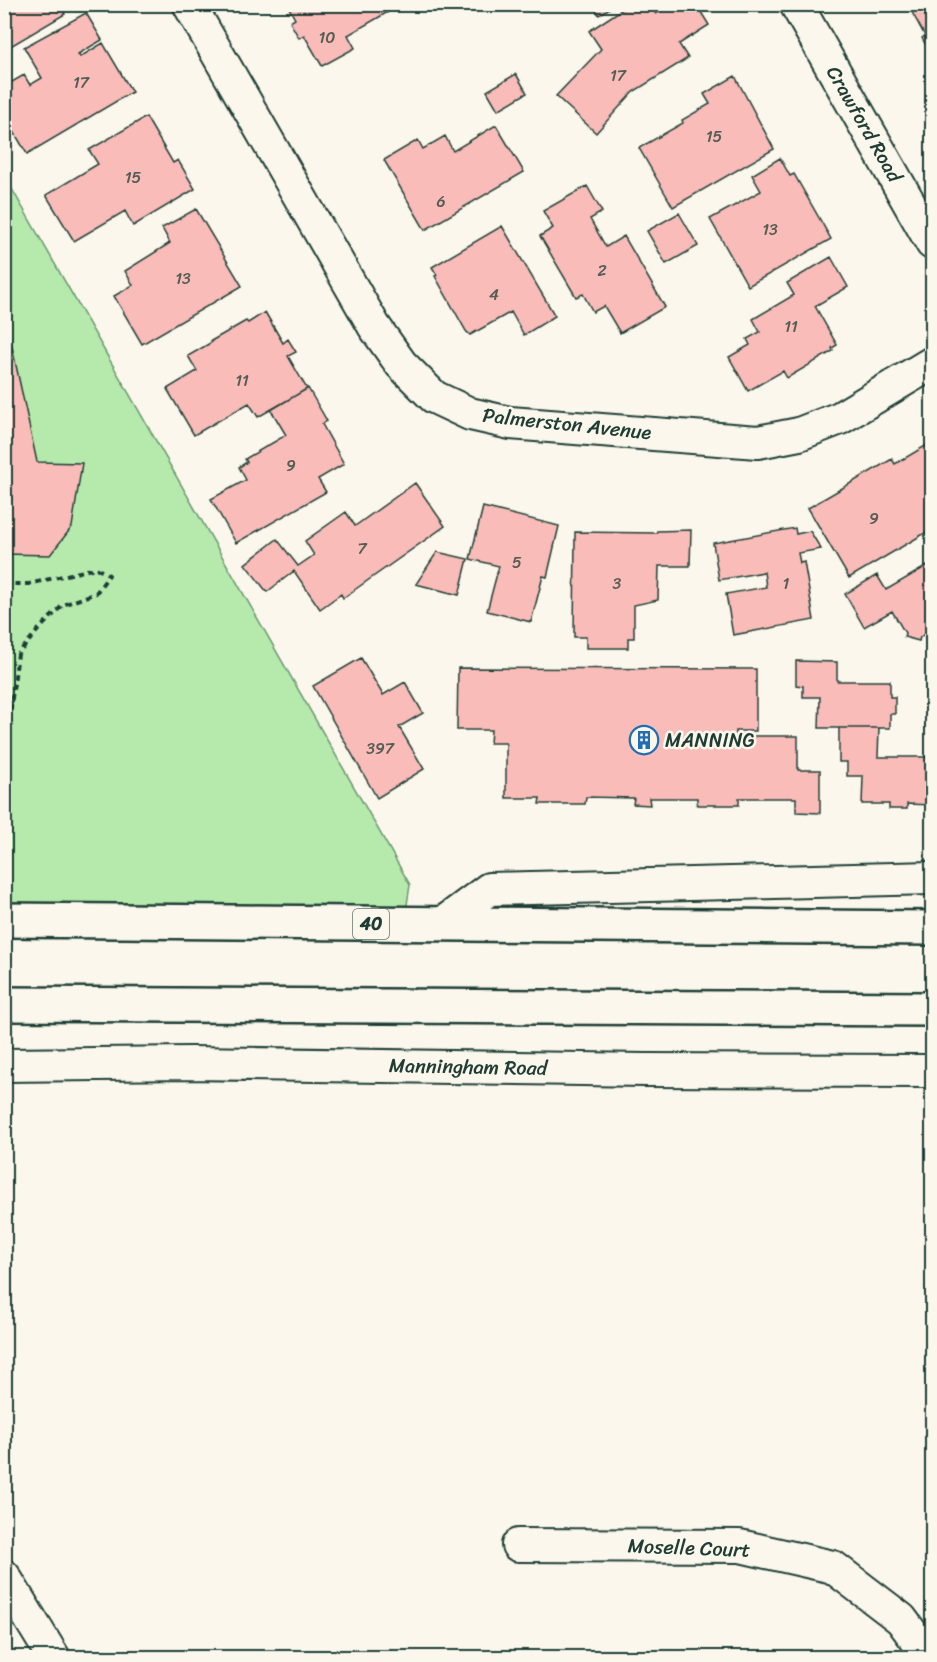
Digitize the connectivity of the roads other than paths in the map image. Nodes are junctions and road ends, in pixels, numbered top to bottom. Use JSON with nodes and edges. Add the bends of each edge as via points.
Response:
{"nodes":[{"id":1,"x":189,"y":4,"type":"edge"},
{"id":2,"x":795,"y":4,"type":"edge"},
{"id":3,"x":933,"y":243,"type":"edge"},
{"id":4,"x":933,"y":363,"type":"edge"},
{"id":5,"x":933,"y":878,"type":"edge"},
{"id":6,"x":4,"y":921,"type":"edge"},
{"id":7,"x":442,"y":924,"type":"junction"},
{"id":8,"x":933,"y":928,"type":"edge"},
{"id":9,"x":4,"y":1004,"type":"edge"},
{"id":10,"x":933,"y":1008,"type":"edge"},
{"id":11,"x":4,"y":1065,"type":"edge"},
{"id":12,"x":933,"y":1071,"type":"edge"},
{"id":13,"x":518,"y":1545,"type":"dead end"},
{"id":14,"x":4,"y":1576,"type":"edge"},
{"id":15,"x":54,"y":1658,"type":"edge"},
{"id":16,"x":930,"y":1658,"type":"edge"}],
"edges":[{"from":1,"to":4,"type":"street","name":"Palmerston Avenue","via":[[374,326],[401,364],[434,397],[470,414],[510,423],[758,442],[799,434],[840,418]]},
{"from":2,"to":3,"type":"street","name":"Crawford Road"},
{"from":5,"to":7,"type":"street","via":[[489,889]]},
{"from":6,"to":7,"type":"main road","number":"40"},
{"from":7,"to":8,"type":"main road","number":"40"},
{"from":9,"to":10,"type":"main road"},
{"from":11,"to":12,"type":"street","name":"Manningham Road","via":[[190,1063]]},
{"from":13,"to":16,"type":"street","name":"Moselle Court","via":[[740,1546],[833,1567],[901,1619]]},
{"from":14,"to":15,"type":"street"}]}
